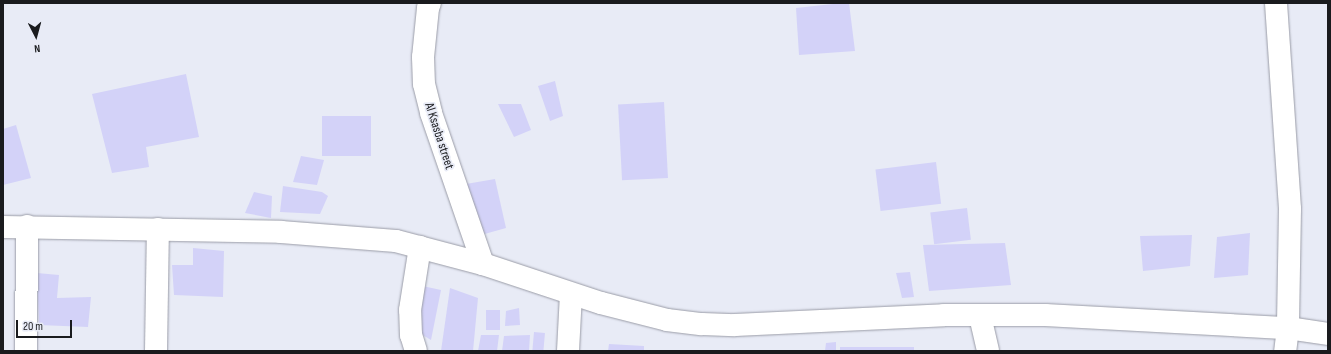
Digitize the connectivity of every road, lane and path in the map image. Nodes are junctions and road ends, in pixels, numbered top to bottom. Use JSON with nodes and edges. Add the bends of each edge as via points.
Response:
{"nodes":[{"id":1,"x":430,"y":3,"type":"edge"},
{"id":2,"x":1276,"y":3,"type":"edge"},
{"id":3,"x":27,"y":226,"type":"junction"},
{"id":4,"x":3,"y":227,"type":"edge"},
{"id":5,"x":158,"y":229,"type":"junction"},
{"id":6,"x":420,"y":247,"type":"junction"},
{"id":7,"x":483,"y":264,"type":"junction"},
{"id":8,"x":571,"y":294,"type":"junction"},
{"id":9,"x":980,"y":316,"type":"junction"},
{"id":10,"x":1288,"y":328,"type":"junction"},
{"id":11,"x":1328,"y":334,"type":"edge"},
{"id":12,"x":26,"y":351,"type":"edge"},
{"id":13,"x":156,"y":351,"type":"edge"},
{"id":14,"x":416,"y":351,"type":"edge"},
{"id":15,"x":568,"y":351,"type":"edge"},
{"id":16,"x":988,"y":351,"type":"edge"},
{"id":17,"x":1285,"y":351,"type":"edge"}],
"edges":[{"from":1,"to":7,"type":"street","name":"Al Ksasba street","via":[[422,57],[424,84],[430,113]]},
{"from":2,"to":10,"type":"street","via":[[1290,209]]},
{"from":3,"to":4,"type":"street"},
{"from":3,"to":5,"type":"street"},
{"from":3,"to":12,"type":"street"},
{"from":5,"to":6,"type":"street","via":[[281,232],[396,241]]},
{"from":5,"to":13,"type":"street"},
{"from":6,"to":7,"type":"street"},
{"from":6,"to":14,"type":"street","via":[[410,310],[411,335]]},
{"from":7,"to":8,"type":"street"},
{"from":8,"to":9,"type":"street","via":[[667,320],[702,324],[735,325],[944,315]]},
{"from":8,"to":15,"type":"street"},
{"from":9,"to":10,"type":"street","via":[[1045,315]]},
{"from":9,"to":16,"type":"street"},
{"from":10,"to":11,"type":"street"},
{"from":10,"to":17,"type":"street"}]}
